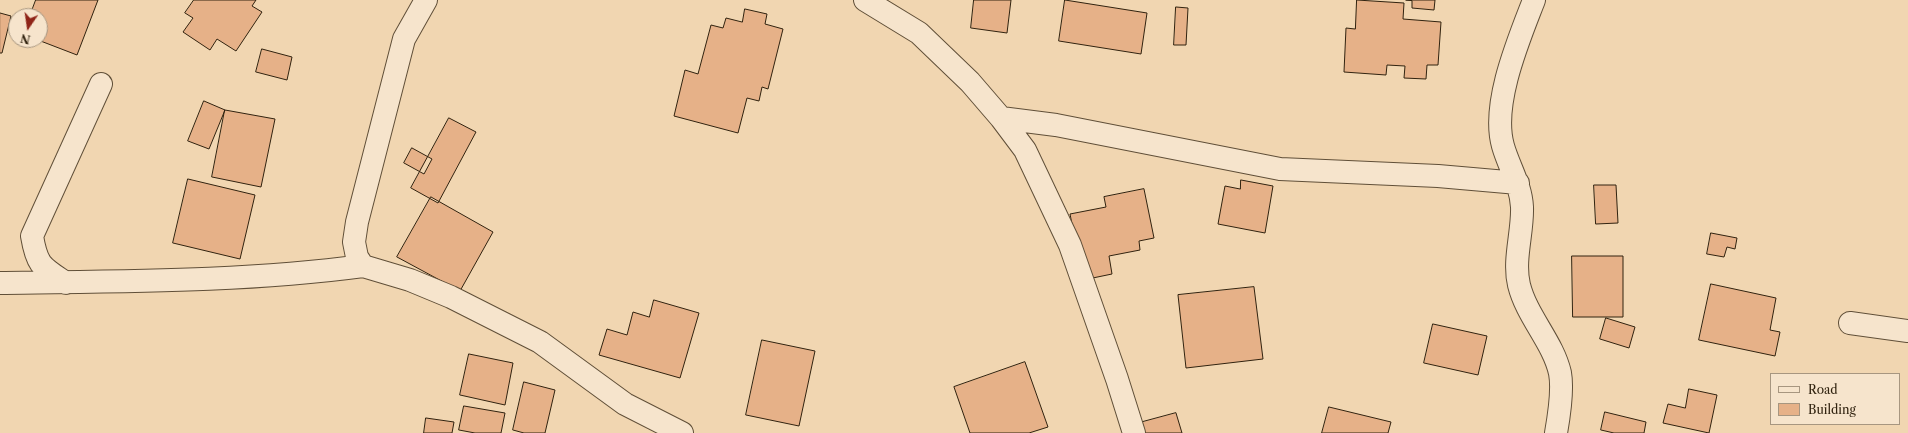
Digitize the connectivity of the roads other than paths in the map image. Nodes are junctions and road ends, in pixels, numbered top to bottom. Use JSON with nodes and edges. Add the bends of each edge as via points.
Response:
{"nodes":[{"id":1,"x":426,"y":0,"type":"edge"},
{"id":2,"x":865,"y":0,"type":"edge"},
{"id":3,"x":1534,"y":0,"type":"edge"},
{"id":4,"x":101,"y":84,"type":"dead end"},
{"id":5,"x":1001,"y":118,"type":"junction"},
{"id":6,"x":1518,"y":183,"type":"junction"},
{"id":7,"x":363,"y":266,"type":"junction"},
{"id":8,"x":0,"y":283,"type":"edge"},
{"id":9,"x":66,"y":283,"type":"junction"},
{"id":10,"x":1850,"y":323,"type":"dead end"},
{"id":11,"x":1908,"y":331,"type":"edge"},
{"id":12,"x":682,"y":433,"type":"edge"},
{"id":13,"x":1134,"y":433,"type":"edge"},
{"id":14,"x":1556,"y":433,"type":"edge"}],
"edges":[{"from":1,"to":7,"type":"street","via":[[404,39],[357,222],[354,242],[357,257]]},
{"from":2,"to":5,"type":"street","via":[[919,33],[970,82]]},
{"from":3,"to":6,"type":"street","via":[[1512,56],[1502,98],[1502,145]]},
{"from":4,"to":9,"type":"street","via":[[32,236],[36,255],[42,267]]},
{"from":5,"to":6,"type":"street","via":[[1056,125],[1280,169],[1438,176]]},
{"from":5,"to":13,"type":"street","via":[[1025,150],[1070,245]]},
{"from":6,"to":14,"type":"street","via":[[1522,206],[1519,284],[1532,319],[1555,359],[1560,374]]},
{"from":7,"to":9,"type":"street","via":[[285,275]]},
{"from":7,"to":12,"type":"street","via":[[410,280],[451,297],[540,342],[625,404]]},
{"from":8,"to":9,"type":"street"},
{"from":10,"to":11,"type":"street"}]}
